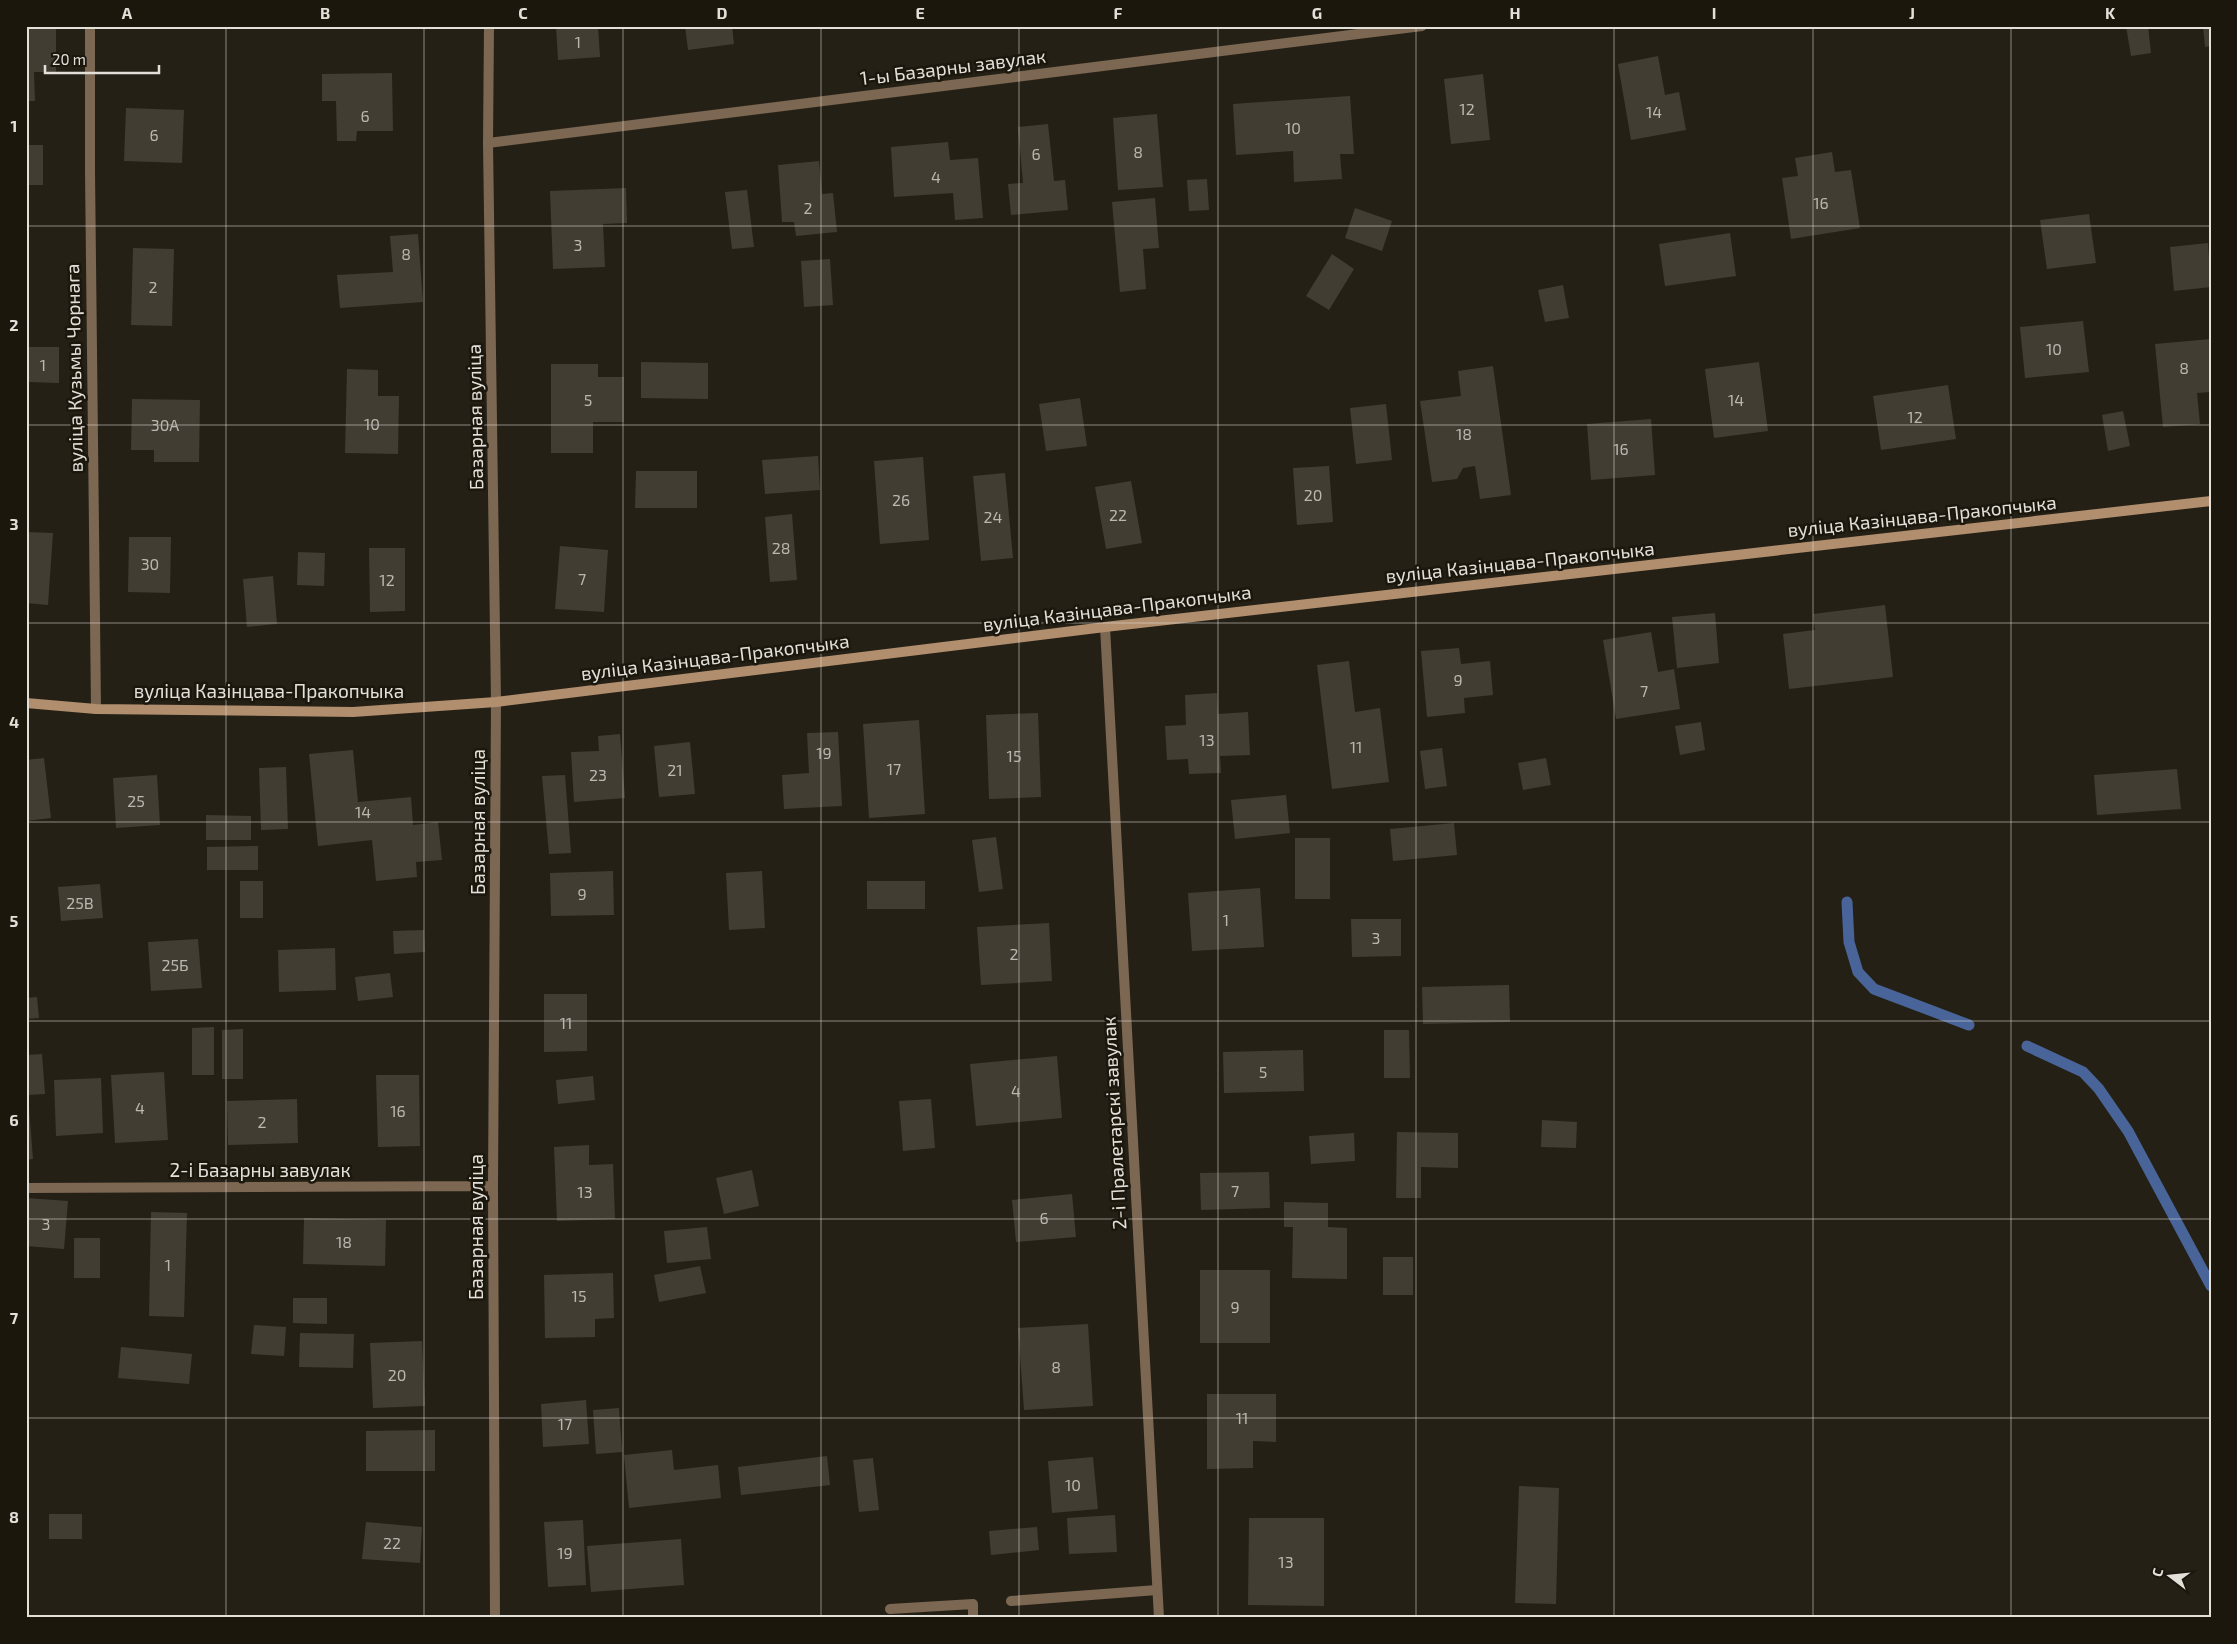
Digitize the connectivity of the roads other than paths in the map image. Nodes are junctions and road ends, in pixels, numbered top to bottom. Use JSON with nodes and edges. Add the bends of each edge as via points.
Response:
{"nodes":[{"id":1,"x":90,"y":26,"type":"edge"},
{"id":2,"x":489,"y":26,"type":"edge"},
{"id":3,"x":1422,"y":26,"type":"edge"},
{"id":4,"x":488,"y":143,"type":"junction"},
{"id":5,"x":2211,"y":501,"type":"edge"},
{"id":6,"x":1104,"y":627,"type":"junction"},
{"id":7,"x":496,"y":702,"type":"junction"},
{"id":8,"x":26,"y":703,"type":"edge"},
{"id":9,"x":96,"y":709,"type":"junction"},
{"id":10,"x":493,"y":1186,"type":"junction"},
{"id":11,"x":26,"y":1188,"type":"edge"},
{"id":12,"x":1157,"y":1590,"type":"junction"},
{"id":13,"x":1011,"y":1601,"type":"dead end"},
{"id":14,"x":890,"y":1609,"type":"dead end"},
{"id":15,"x":495,"y":1618,"type":"edge"},
{"id":16,"x":974,"y":1618,"type":"edge"},
{"id":17,"x":1158,"y":1618,"type":"edge"}],
"edges":[{"from":1,"to":9,"type":"street","name":"вуліца Кузьмы Чорнага"},
{"from":2,"to":4,"type":"street","name":"Базарная вуліца"},
{"from":3,"to":4,"type":"street","name":"1-ы Базарны завулак"},
{"from":4,"to":7,"type":"street","name":"Базарная вуліца"},
{"from":5,"to":6,"type":"street","name":"вуліца Казінцава-Пракопчыка"},
{"from":6,"to":7,"type":"street","name":"вуліца Казінцава-Пракопчыка"},
{"from":6,"to":12,"type":"street","name":"2-і Пралетарскі завулак"},
{"from":7,"to":9,"type":"street","name":"вуліца Казінцава-Пракопчыка","via":[[354,712]]},
{"from":7,"to":10,"type":"street","name":"Базарная вуліца"},
{"from":8,"to":9,"type":"street","name":"вуліца Казінцава-Пракопчыка"},
{"from":10,"to":11,"type":"street","name":"2-і Базарны завулак"},
{"from":10,"to":15,"type":"street","name":"Базарная вуліца"},
{"from":12,"to":13,"type":"street"},
{"from":12,"to":17,"type":"street","name":"2-і Пралетарскі завулак"},
{"from":14,"to":16,"type":"street","via":[[973,1604]]}]}
